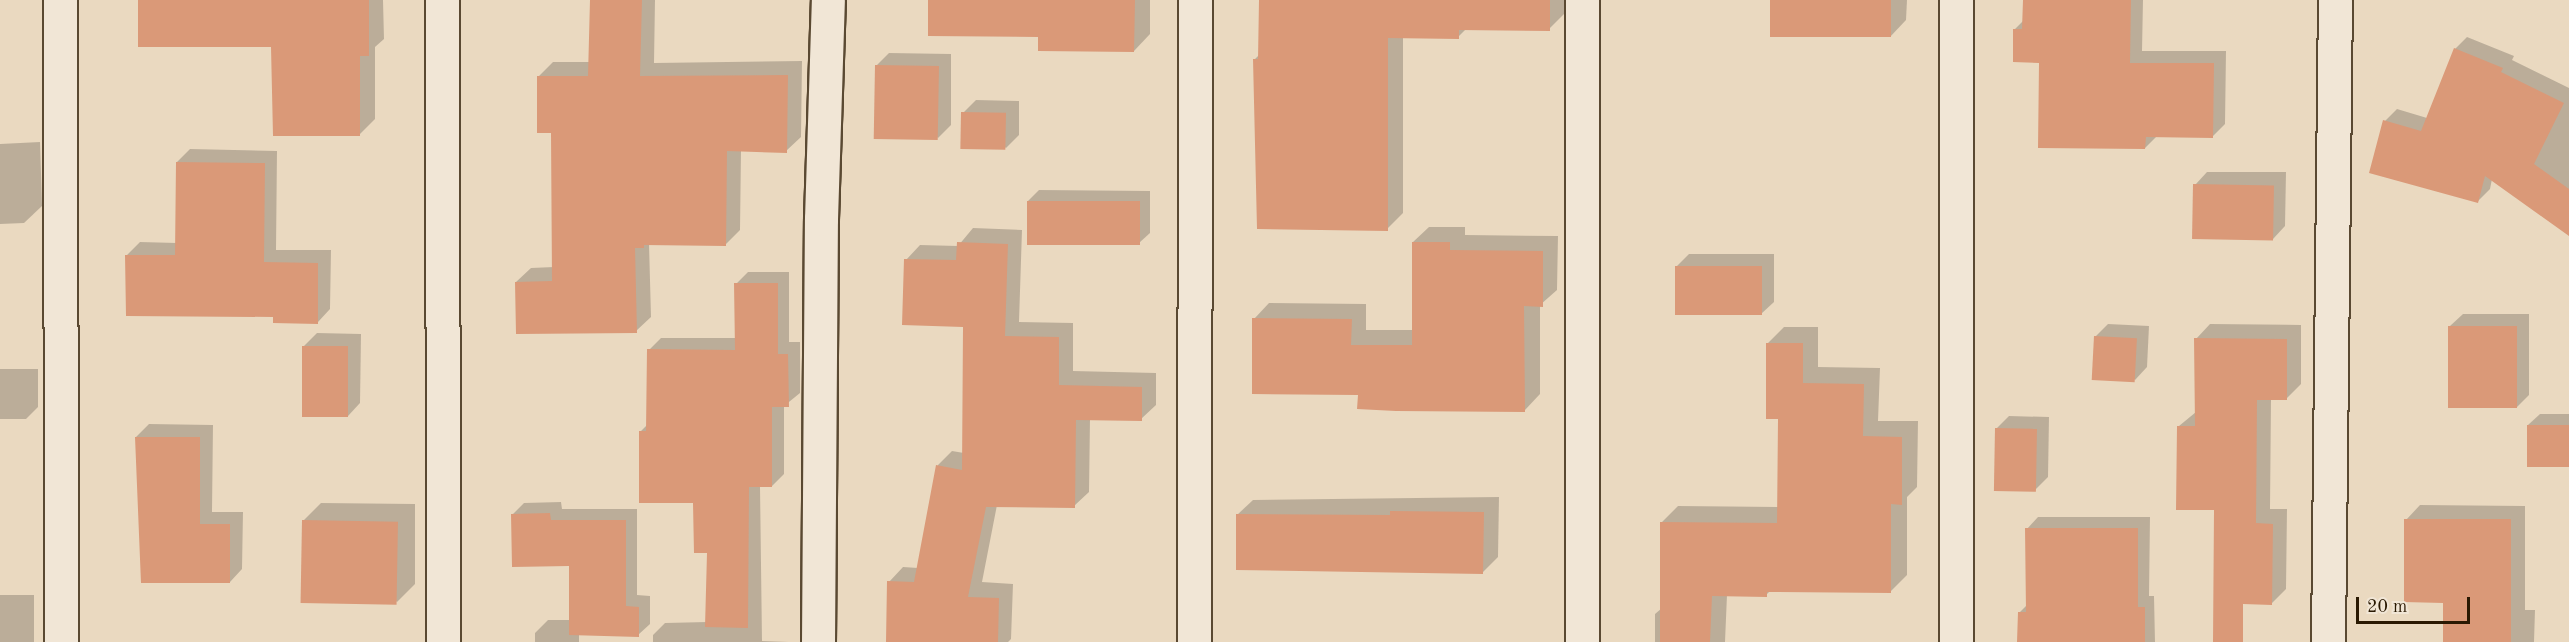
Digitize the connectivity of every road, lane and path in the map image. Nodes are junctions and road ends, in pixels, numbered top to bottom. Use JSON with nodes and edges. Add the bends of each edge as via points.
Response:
{"nodes":[{"id":1,"x":60,"y":0,"type":"edge"},
{"id":2,"x":442,"y":0,"type":"edge"},
{"id":3,"x":828,"y":0,"type":"edge"},
{"id":4,"x":1195,"y":0,"type":"edge"},
{"id":5,"x":1582,"y":0,"type":"edge"},
{"id":6,"x":1956,"y":0,"type":"edge"},
{"id":7,"x":2335,"y":0,"type":"edge"},
{"id":8,"x":61,"y":642,"type":"edge"},
{"id":9,"x":442,"y":642,"type":"edge"},
{"id":10,"x":818,"y":642,"type":"edge"},
{"id":11,"x":1194,"y":642,"type":"edge"},
{"id":12,"x":1582,"y":642,"type":"edge"},
{"id":13,"x":1956,"y":642,"type":"edge"},
{"id":14,"x":2328,"y":642,"type":"edge"}],
"edges":[{"from":1,"to":8,"type":"street"},
{"from":2,"to":9,"type":"street"},
{"from":3,"to":10,"type":"street","via":[[821,219]]},
{"from":4,"to":11,"type":"street"},
{"from":5,"to":12,"type":"street"},
{"from":6,"to":13,"type":"street"},
{"from":7,"to":14,"type":"street"}]}
